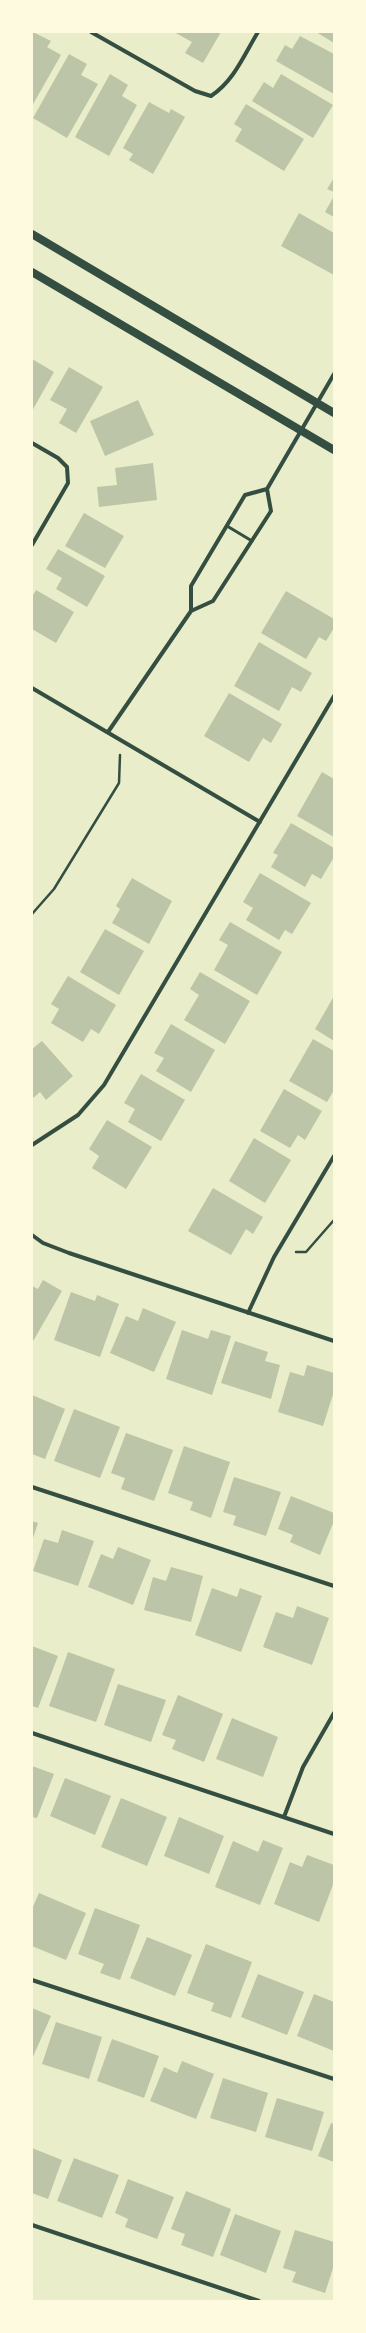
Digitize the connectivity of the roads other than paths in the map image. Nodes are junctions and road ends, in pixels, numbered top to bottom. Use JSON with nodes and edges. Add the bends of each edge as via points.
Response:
{"nodes":[{"id":1,"x":91,"y":32,"type":"edge"},
{"id":2,"x":258,"y":32,"type":"edge"},
{"id":3,"x":32,"y":234,"type":"edge"},
{"id":4,"x":32,"y":272,"type":"edge"},
{"id":5,"x":334,"y":374,"type":"edge"},
{"id":6,"x":317,"y":403,"type":"junction"},
{"id":7,"x":334,"y":413,"type":"edge"},
{"id":8,"x":301,"y":430,"type":"junction"},
{"id":9,"x":32,"y":443,"type":"edge"},
{"id":10,"x":334,"y":450,"type":"edge"},
{"id":11,"x":267,"y":489,"type":"junction"},
{"id":12,"x":227,"y":526,"type":"junction"},
{"id":13,"x":252,"y":541,"type":"junction"},
{"id":14,"x":32,"y":545,"type":"edge"},
{"id":15,"x":191,"y":611,"type":"junction"},
{"id":16,"x":32,"y":688,"type":"edge"},
{"id":17,"x":334,"y":696,"type":"edge"},
{"id":18,"x":108,"y":732,"type":"junction"},
{"id":19,"x":260,"y":822,"type":"junction"},
{"id":20,"x":32,"y":1145,"type":"edge"},
{"id":21,"x":334,"y":1156,"type":"edge"},
{"id":22,"x":32,"y":1235,"type":"edge"},
{"id":23,"x":248,"y":1312,"type":"junction"},
{"id":24,"x":334,"y":1341,"type":"edge"},
{"id":25,"x":32,"y":1487,"type":"edge"},
{"id":26,"x":334,"y":1586,"type":"edge"},
{"id":27,"x":334,"y":1713,"type":"edge"},
{"id":28,"x":32,"y":1733,"type":"edge"},
{"id":29,"x":284,"y":1818,"type":"junction"},
{"id":30,"x":334,"y":1834,"type":"edge"},
{"id":31,"x":32,"y":1980,"type":"edge"},
{"id":32,"x":334,"y":2080,"type":"edge"},
{"id":33,"x":32,"y":2225,"type":"edge"},
{"id":34,"x":259,"y":2301,"type":"edge"}],
"edges":[{"from":1,"to":2,"type":"street","via":[[195,91],[211,96],[222,89],[232,76]]},
{"from":3,"to":6,"type":"main road"},
{"from":4,"to":8,"type":"main road"},
{"from":5,"to":6,"type":"street"},
{"from":6,"to":7,"type":"main road"},
{"from":6,"to":8,"type":"street"},
{"from":8,"to":10,"type":"main road"},
{"from":8,"to":11,"type":"street"},
{"from":9,"to":14,"type":"street","via":[[58,458],[67,467],[68,483]]},
{"from":11,"to":12,"type":"street","via":[[245,495]]},
{"from":11,"to":13,"type":"street","via":[[271,511]]},
{"from":12,"to":13,"type":"lane"},
{"from":12,"to":15,"type":"street","via":[[191,586]]},
{"from":13,"to":15,"type":"street","via":[[213,601]]},
{"from":15,"to":18,"type":"street"},
{"from":16,"to":18,"type":"street"},
{"from":17,"to":19,"type":"street"},
{"from":18,"to":19,"type":"street"},
{"from":19,"to":20,"type":"street","via":[[104,1085],[78,1115]]},
{"from":21,"to":23,"type":"street","via":[[274,1257]]},
{"from":22,"to":23,"type":"street","via":[[43,1243],[70,1253]]},
{"from":23,"to":24,"type":"street"},
{"from":25,"to":26,"type":"street"},
{"from":27,"to":29,"type":"street","via":[[303,1767]]},
{"from":28,"to":29,"type":"street"},
{"from":29,"to":30,"type":"street"},
{"from":31,"to":32,"type":"street"},
{"from":33,"to":34,"type":"street"}]}
